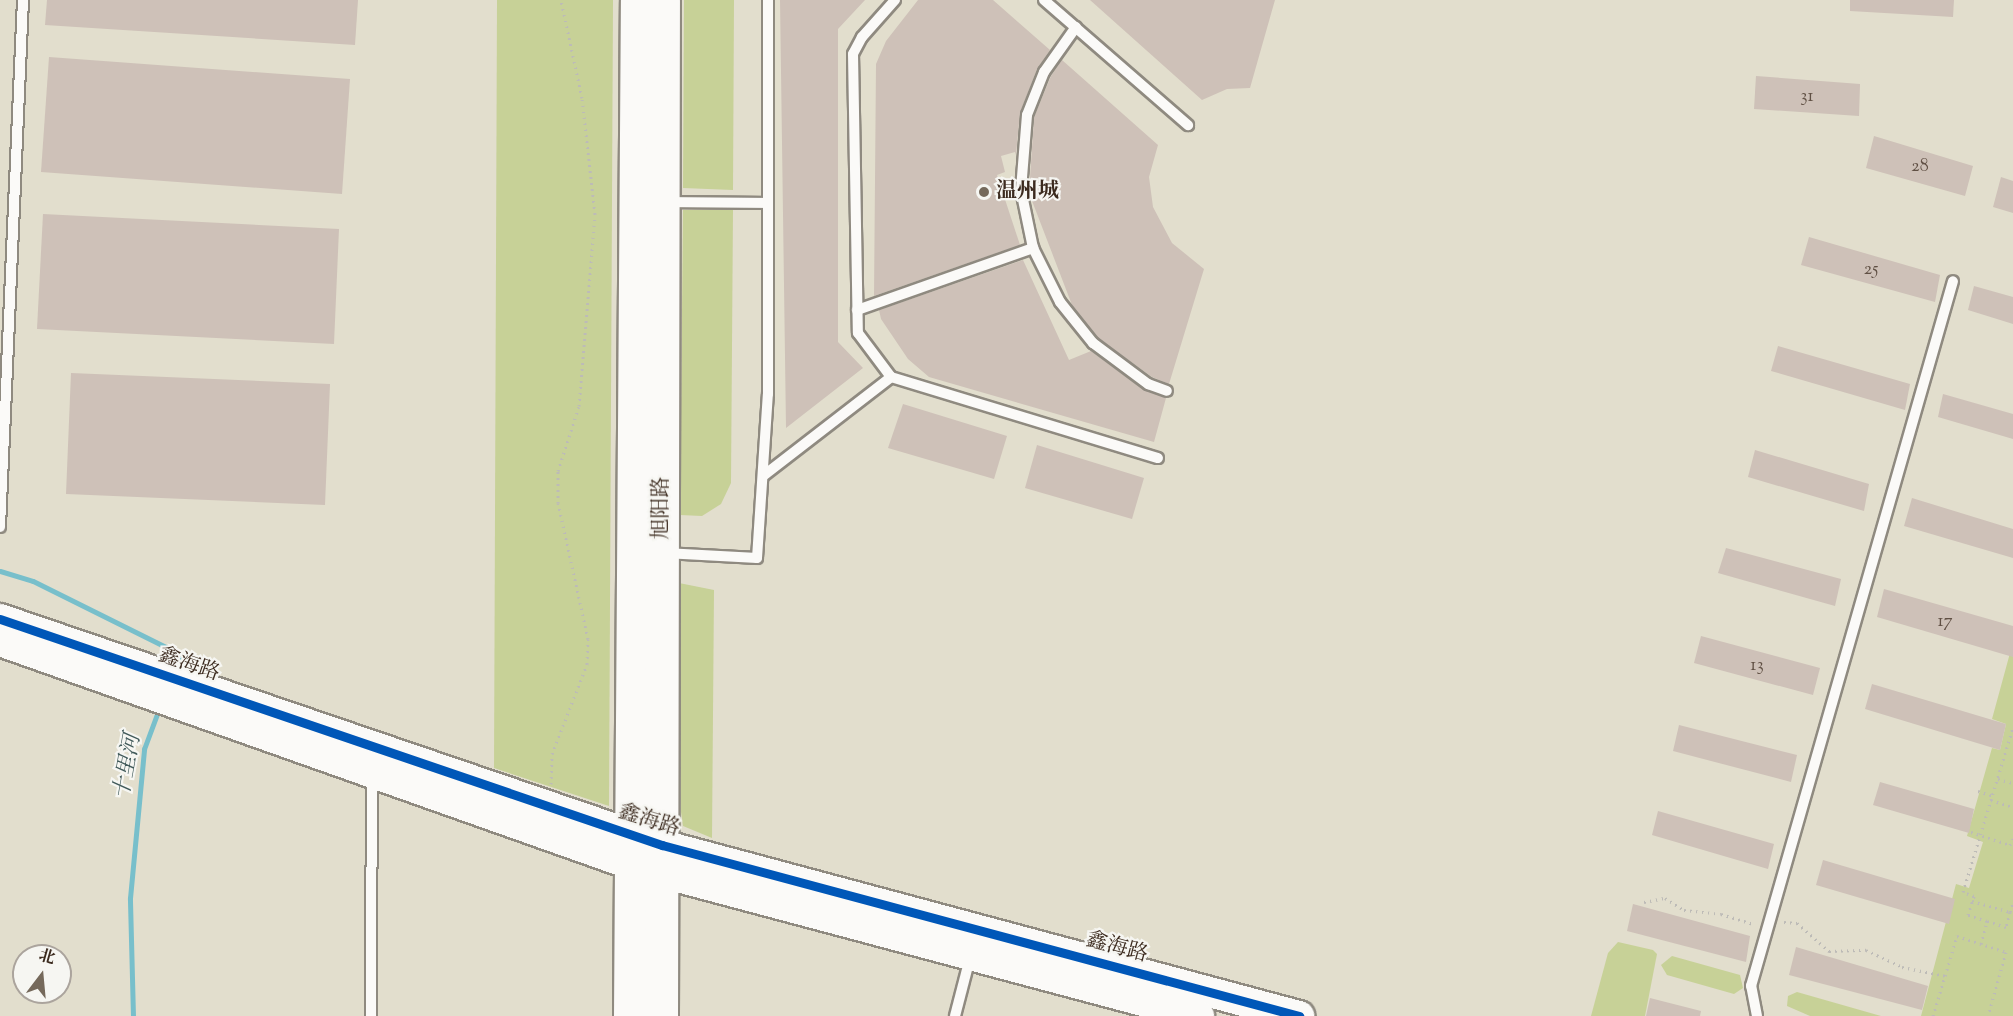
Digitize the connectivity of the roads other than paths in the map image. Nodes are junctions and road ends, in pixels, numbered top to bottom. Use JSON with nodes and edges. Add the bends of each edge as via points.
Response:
{"nodes":[{"id":1,"x":23,"y":0,"type":"edge"},
{"id":2,"x":638,"y":0,"type":"edge"},
{"id":3,"x":663,"y":0,"type":"edge"},
{"id":4,"x":768,"y":0,"type":"edge"},
{"id":5,"x":895,"y":0,"type":"edge"},
{"id":6,"x":1044,"y":0,"type":"edge"},
{"id":7,"x":1076,"y":27,"type":"junction"},
{"id":8,"x":1188,"y":125,"type":"dead end"},
{"id":9,"x":663,"y":202,"type":"junction"},
{"id":10,"x":768,"y":203,"type":"junction"},
{"id":11,"x":1033,"y":248,"type":"junction"},
{"id":12,"x":1953,"y":281,"type":"dead end"},
{"id":13,"x":857,"y":310,"type":"junction"},
{"id":14,"x":891,"y":377,"type":"junction"},
{"id":15,"x":1167,"y":391,"type":"dead end"},
{"id":16,"x":1158,"y":458,"type":"dead end"},
{"id":17,"x":763,"y":476,"type":"junction"},
{"id":18,"x":0,"y":527,"type":"edge"},
{"id":19,"x":662,"y":553,"type":"junction"},
{"id":20,"x":0,"y":619,"type":"edge"},
{"id":21,"x":0,"y":641,"type":"edge"},
{"id":22,"x":146,"y":681,"type":"junction"},
{"id":23,"x":185,"y":694,"type":"junction"},
{"id":24,"x":372,"y":772,"type":"junction"},
{"id":25,"x":647,"y":855,"type":"junction"},
{"id":26,"x":971,"y":955,"type":"junction"},
{"id":27,"x":371,"y":1016,"type":"edge"},
{"id":28,"x":630,"y":1016,"type":"edge"},
{"id":29,"x":661,"y":1016,"type":"edge"},
{"id":30,"x":955,"y":1016,"type":"edge"},
{"id":31,"x":1199,"y":1016,"type":"edge"},
{"id":32,"x":1299,"y":1016,"type":"edge"},
{"id":33,"x":1758,"y":1016,"type":"edge"}],
"edges":[{"from":1,"to":18,"type":"lane"},
{"from":2,"to":25,"type":"main road","name":"旭阳路"},
{"from":3,"to":9,"type":"main road","name":"旭阳路"},
{"from":4,"to":10,"type":"lane"},
{"from":5,"to":13,"type":"lane","via":[[862,37],[853,54]]},
{"from":6,"to":7,"type":"lane"},
{"from":7,"to":8,"type":"lane"},
{"from":7,"to":11,"type":"lane","via":[[1044,72],[1027,115],[1021,190]]},
{"from":9,"to":10,"type":"lane"},
{"from":9,"to":19,"type":"main road","name":"旭阳路"},
{"from":10,"to":17,"type":"lane","via":[[768,394]]},
{"from":11,"to":13,"type":"lane"},
{"from":11,"to":15,"type":"lane","via":[[1060,302],[1093,343],[1148,384]]},
{"from":12,"to":33,"type":"lane","via":[[1752,986]]},
{"from":13,"to":14,"type":"lane","via":[[858,333]]},
{"from":14,"to":16,"type":"lane"},
{"from":14,"to":17,"type":"lane"},
{"from":17,"to":19,"type":"lane","via":[[757,558]]},
{"from":19,"to":25,"type":"main road","name":"旭阳路"},
{"from":20,"to":22,"type":"street","name":"鑫海路"},
{"from":21,"to":22,"type":"street","name":"鑫海路"},
{"from":22,"to":23,"type":"street","name":"鑫海路"},
{"from":23,"to":24,"type":"street","name":"鑫海路"},
{"from":23,"to":25,"type":"street","name":"鑫海路"},
{"from":24,"to":25,"type":"street","name":"鑫海路"},
{"from":24,"to":27,"type":"lane"},
{"from":25,"to":26,"type":"street","name":"鑫海路"},
{"from":25,"to":28,"type":"main road","name":"旭阳路"},
{"from":25,"to":29,"type":"main road","name":"旭阳路"},
{"from":25,"to":32,"type":"street","name":"鑫海路"},
{"from":26,"to":30,"type":"lane"},
{"from":26,"to":31,"type":"street","name":"鑫海路"}]}
